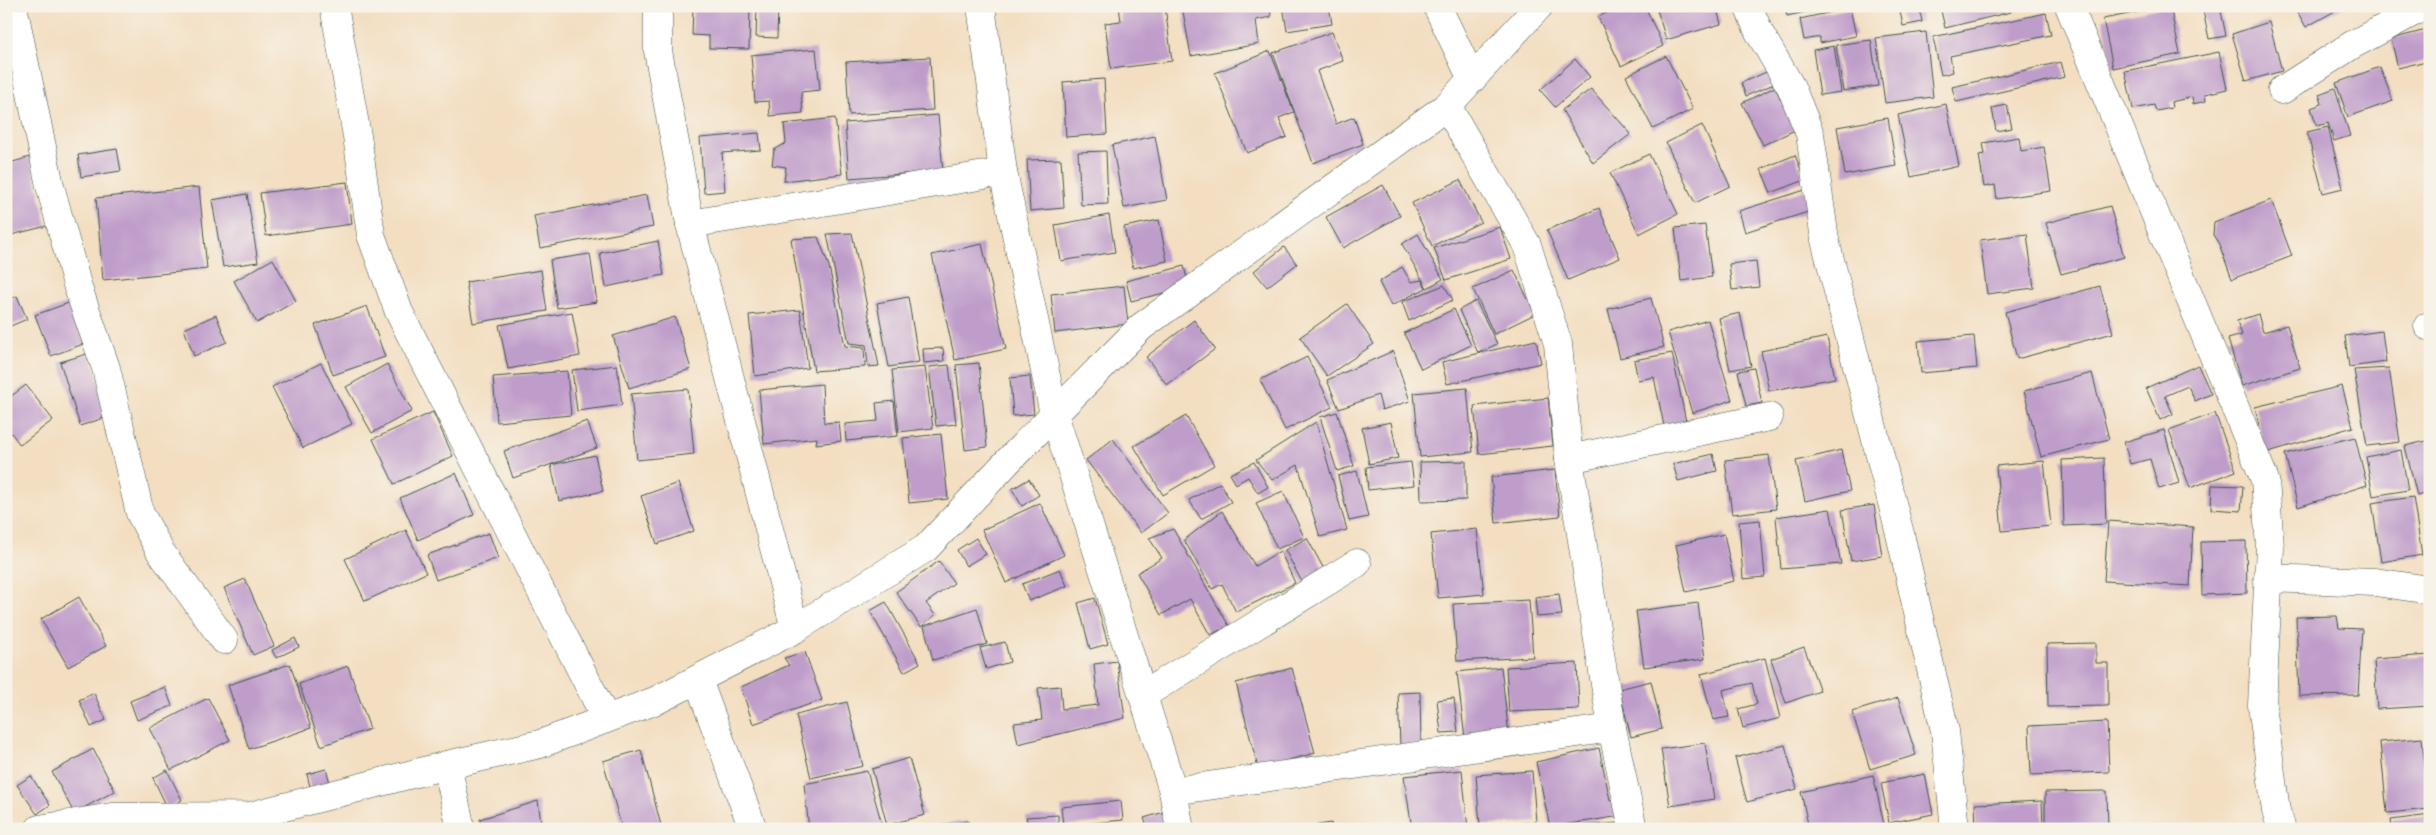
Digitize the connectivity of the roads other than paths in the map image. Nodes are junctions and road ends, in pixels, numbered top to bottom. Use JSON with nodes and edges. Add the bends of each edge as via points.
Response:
{"nodes":[{"id":1,"x":13,"y":6,"type":"edge"},
{"id":2,"x":334,"y":6,"type":"edge"},
{"id":3,"x":658,"y":6,"type":"edge"},
{"id":4,"x":981,"y":6,"type":"edge"},
{"id":5,"x":1437,"y":6,"type":"edge"},
{"id":6,"x":1538,"y":6,"type":"edge"},
{"id":7,"x":1748,"y":6,"type":"edge"},
{"id":8,"x":2069,"y":6,"type":"edge"},
{"id":9,"x":2425,"y":6,"type":"edge"},
{"id":10,"x":1472,"y":79,"type":"junction"},
{"id":11,"x":2282,"y":90,"type":"dead end"},
{"id":12,"x":1447,"y":106,"type":"junction"},
{"id":13,"x":1003,"y":172,"type":"junction"},
{"id":14,"x":690,"y":224,"type":"junction"},
{"id":15,"x":1054,"y":414,"type":"junction"},
{"id":16,"x":1769,"y":417,"type":"dead end"},
{"id":17,"x":1569,"y":459,"type":"junction"},
{"id":18,"x":1356,"y":563,"type":"dead end"},
{"id":19,"x":2268,"y":578,"type":"junction"},
{"id":20,"x":2430,"y":590,"type":"edge"},
{"id":21,"x":795,"y":629,"type":"junction"},
{"id":22,"x":224,"y":640,"type":"dead end"},
{"id":23,"x":698,"y":680,"type":"junction"},
{"id":24,"x":1143,"y":696,"type":"junction"},
{"id":25,"x":606,"y":719,"type":"junction"},
{"id":26,"x":1612,"y":728,"type":"junction"},
{"id":27,"x":447,"y":765,"type":"junction"},
{"id":28,"x":1174,"y":791,"type":"junction"},
{"id":29,"x":250,"y":822,"type":"edge"},
{"id":30,"x":39,"y":829,"type":"edge"},
{"id":31,"x":461,"y":829,"type":"edge"},
{"id":32,"x":753,"y":829,"type":"edge"},
{"id":33,"x":1180,"y":829,"type":"edge"},
{"id":34,"x":1633,"y":829,"type":"edge"},
{"id":35,"x":1955,"y":829,"type":"edge"},
{"id":36,"x":2282,"y":829,"type":"edge"}],
"edges":[{"from":1,"to":22,"type":"street","via":[[50,186],[78,288],[106,368],[140,512],[160,551]]},
{"from":2,"to":25,"type":"street","via":[[371,235],[385,278],[399,312]]},
{"from":3,"to":14,"type":"street","via":[[658,51]]},
{"from":4,"to":13,"type":"street"},
{"from":5,"to":10,"type":"street"},
{"from":6,"to":10,"type":"street"},
{"from":7,"to":35,"type":"street","via":[[1791,87],[1810,134],[1824,240],[1900,534],[1945,730]]},
{"from":8,"to":19,"type":"street","via":[[2265,480],[2270,547]]},
{"from":9,"to":11,"type":"street","via":[[2352,45]]},
{"from":10,"to":12,"type":"street"},
{"from":12,"to":15,"type":"street","via":[[1141,327]]},
{"from":12,"to":17,"type":"street","via":[[1527,246],[1558,344]]},
{"from":13,"to":14,"type":"street"},
{"from":13,"to":15,"type":"street"},
{"from":14,"to":21,"type":"street"},
{"from":15,"to":21,"type":"street","via":[[926,548]]},
{"from":15,"to":24,"type":"street"},
{"from":16,"to":17,"type":"street"},
{"from":17,"to":26,"type":"street"},
{"from":18,"to":24,"type":"street"},
{"from":19,"to":20,"type":"street","via":[[2375,582]]},
{"from":19,"to":36,"type":"street","via":[[2262,705],[2276,811]]},
{"from":21,"to":23,"type":"street"},
{"from":23,"to":25,"type":"street"},
{"from":23,"to":32,"type":"street"},
{"from":24,"to":28,"type":"street"},
{"from":25,"to":27,"type":"street","via":[[540,744]]},
{"from":26,"to":28,"type":"street"},
{"from":26,"to":34,"type":"street"},
{"from":27,"to":29,"type":"street"},
{"from":27,"to":31,"type":"street"},
{"from":28,"to":33,"type":"street"},
{"from":29,"to":30,"type":"street","via":[[112,817]]}]}
